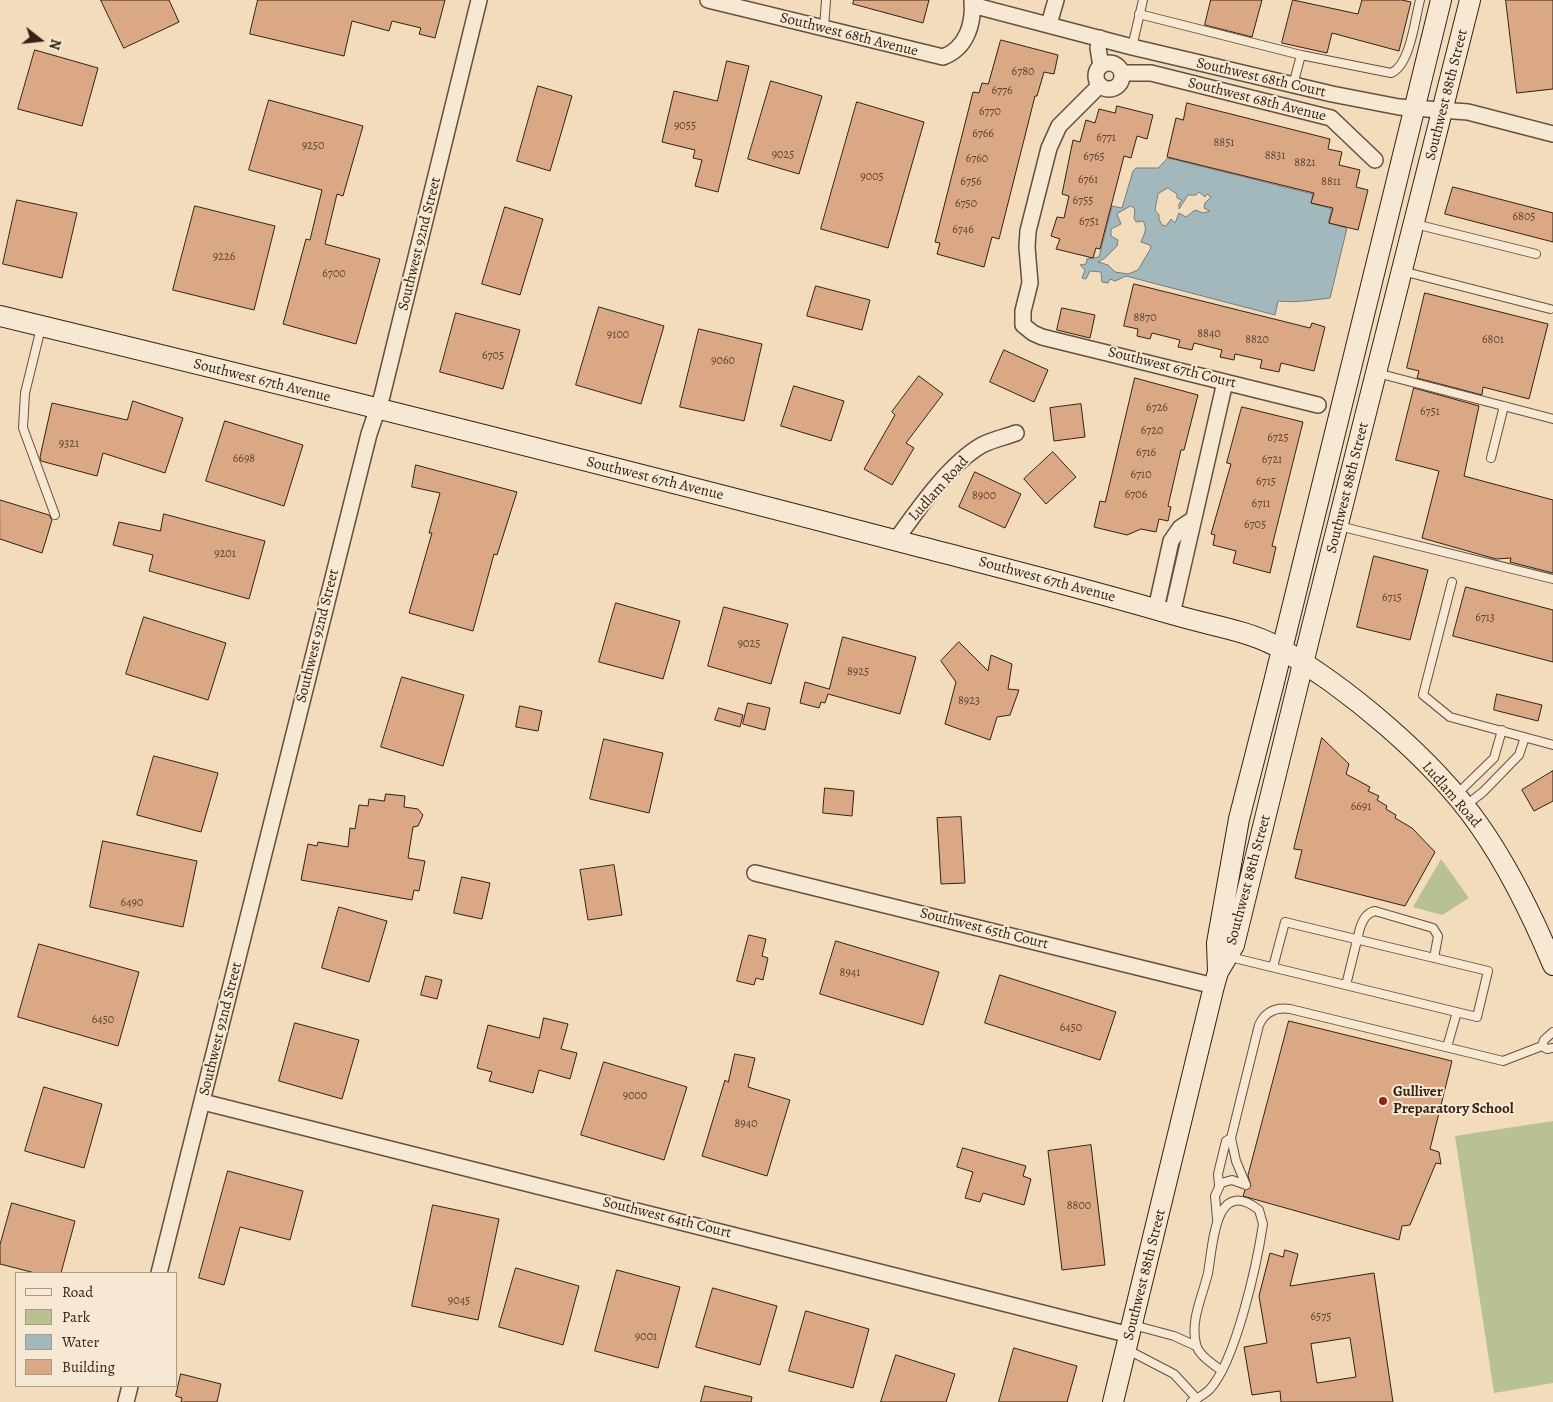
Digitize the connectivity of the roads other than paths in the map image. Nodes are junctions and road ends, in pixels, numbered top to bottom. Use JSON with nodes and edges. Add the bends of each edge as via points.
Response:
{"nodes":[{"id":1,"x":479,"y":0,"type":"edge"},
{"id":2,"x":708,"y":0,"type":"edge"},
{"id":3,"x":826,"y":0,"type":"edge"},
{"id":4,"x":1056,"y":0,"type":"edge"},
{"id":5,"x":1143,"y":0,"type":"edge"},
{"id":6,"x":1420,"y":0,"type":"edge"},
{"id":7,"x":1441,"y":0,"type":"edge"},
{"id":8,"x":1470,"y":0,"type":"edge"},
{"id":9,"x":972,"y":2,"type":"edge"},
{"id":10,"x":1139,"y":14,"type":"junction"},
{"id":11,"x":1049,"y":24,"type":"junction"},
{"id":12,"x":824,"y":28,"type":"junction"},
{"id":13,"x":1100,"y":38,"type":"junction"},
{"id":14,"x":1132,"y":47,"type":"junction"},
{"id":15,"x":1301,"y":54,"type":"junction"},
{"id":16,"x":1101,"y":66,"type":"junction"},
{"id":17,"x":1122,"y":73,"type":"junction"},
{"id":18,"x":1100,"y":85,"type":"junction"},
{"id":19,"x":1293,"y":85,"type":"junction"},
{"id":20,"x":1414,"y":108,"type":"junction"},
{"id":21,"x":1443,"y":110,"type":"junction"},
{"id":22,"x":1553,"y":134,"type":"edge"},
{"id":23,"x":1376,"y":160,"type":"dead end"},
{"id":24,"x":1415,"y":224,"type":"junction"},
{"id":25,"x":1536,"y":254,"type":"dead end"},
{"id":26,"x":1402,"y":271,"type":"junction"},
{"id":27,"x":1550,"y":309,"type":"dead end"},
{"id":28,"x":0,"y":316,"type":"edge"},
{"id":29,"x":41,"y":326,"type":"junction"},
{"id":30,"x":1352,"y":362,"type":"junction"},
{"id":31,"x":1377,"y":373,"type":"junction"},
{"id":32,"x":1225,"y":382,"type":"junction"},
{"id":33,"x":1318,"y":405,"type":"dead end"},
{"id":34,"x":1504,"y":406,"type":"junction"},
{"id":35,"x":377,"y":409,"type":"junction"},
{"id":36,"x":1553,"y":418,"type":"edge"},
{"id":37,"x":1016,"y":433,"type":"dead end"},
{"id":38,"x":1490,"y":458,"type":"dead end"},
{"id":39,"x":55,"y":515,"type":"dead end"},
{"id":40,"x":1338,"y":526,"type":"junction"},
{"id":41,"x":896,"y":540,"type":"junction"},
{"id":42,"x":1553,"y":579,"type":"edge"},
{"id":43,"x":1452,"y":582,"type":"dead end"},
{"id":44,"x":1164,"y":612,"type":"junction"},
{"id":45,"x":1281,"y":649,"type":"junction"},
{"id":46,"x":1303,"y":663,"type":"junction"},
{"id":47,"x":1502,"y":730,"type":"junction"},
{"id":48,"x":1525,"y":737,"type":"junction"},
{"id":49,"x":1553,"y":745,"type":"edge"},
{"id":50,"x":1460,"y":801,"type":"junction"},
{"id":51,"x":755,"y":872,"type":"dead end"},
{"id":52,"x":1357,"y":939,"type":"junction"},
{"id":53,"x":1434,"y":958,"type":"junction"},
{"id":54,"x":1553,"y":965,"type":"edge"},
{"id":55,"x":1219,"y":967,"type":"junction"},
{"id":56,"x":1273,"y":967,"type":"junction"},
{"id":57,"x":1346,"y":985,"type":"junction"},
{"id":58,"x":1456,"y":1012,"type":"junction"},
{"id":59,"x":1553,"y":1032,"type":"edge"},
{"id":60,"x":1542,"y":1046,"type":"junction"},
{"id":61,"x":1447,"y":1048,"type":"junction"},
{"id":62,"x":1553,"y":1048,"type":"edge"},
{"id":63,"x":203,"y":1102,"type":"junction"},
{"id":64,"x":1231,"y":1138,"type":"junction"},
{"id":65,"x":1219,"y":1186,"type":"junction"},
{"id":66,"x":1255,"y":1200,"type":"dead end"},
{"id":67,"x":1259,"y":1210,"type":"junction"},
{"id":68,"x":1217,"y":1220,"type":"junction"},
{"id":69,"x":159,"y":1272,"type":"edge"},
{"id":70,"x":1130,"y":1336,"type":"junction"},
{"id":71,"x":1196,"y":1346,"type":"junction"},
{"id":72,"x":1222,"y":1370,"type":"junction"},
{"id":73,"x":130,"y":1387,"type":"edge"},
{"id":74,"x":1194,"y":1400,"type":"edge"},
{"id":75,"x":126,"y":1402,"type":"edge"},
{"id":76,"x":1113,"y":1402,"type":"edge"}],
"edges":[{"from":1,"to":35,"type":"street","name":"Southwest 92nd Street"},
{"from":2,"to":12,"type":"street","name":"Southwest 68th Avenue"},
{"from":3,"to":12,"type":"lane"},
{"from":4,"to":11,"type":"street"},
{"from":5,"to":10,"type":"lane"},
{"from":6,"to":15,"type":"lane","via":[[1405,58],[1397,71],[1384,74]]},
{"from":7,"to":20,"type":"street","name":"Southwest 88th Street"},
{"from":8,"to":21,"type":"street","name":"Southwest 88th Street"},
{"from":9,"to":11,"type":"street","name":"Southwest 68th Court"},
{"from":9,"to":12,"type":"street","name":"Southwest 68th Avenue","via":[[970,24],[959,48],[943,57]]},
{"from":10,"to":14,"type":"lane"},
{"from":10,"to":15,"type":"lane"},
{"from":11,"to":13,"type":"street","name":"Southwest 68th Court"},
{"from":13,"to":14,"type":"street","name":"Southwest 68th Court"},
{"from":13,"to":16,"type":"street"},
{"from":14,"to":19,"type":"street","name":"Southwest 68th Court"},
{"from":15,"to":19,"type":"lane"},
{"from":16,"to":17,"type":"street","name":"Southwest 68th Avenue","via":[[1114,64]]},
{"from":16,"to":18,"type":"street","via":[[1096,74]]},
{"from":17,"to":18,"type":"street","via":[[1116,88],[1107,89]]},
{"from":17,"to":23,"type":"street","name":"Southwest 68th Avenue","via":[[1151,73],[1332,118]]},
{"from":18,"to":32,"type":"street","name":"Southwest 67th Court","via":[[1059,126],[1049,148],[1028,232],[1030,283],[1022,319],[1027,329],[1042,336]]},
{"from":19,"to":20,"type":"street","name":"Southwest 68th Court","via":[[1390,106]]},
{"from":20,"to":21,"type":"street","name":"Southwest 68th Court"},
{"from":20,"to":30,"type":"street","name":"Southwest 88th Street"},
{"from":21,"to":22,"type":"street","name":"Southwest 68th Court","via":[[1468,112]]},
{"from":21,"to":24,"type":"street","name":"Southwest 88th Street"},
{"from":24,"to":25,"type":"lane"},
{"from":24,"to":26,"type":"street","name":"Southwest 88th Street"},
{"from":26,"to":27,"type":"lane"},
{"from":26,"to":31,"type":"street","name":"Southwest 88th Street"},
{"from":28,"to":29,"type":"street","name":"Southwest 67th Avenue"},
{"from":29,"to":35,"type":"street","name":"Southwest 67th Avenue"},
{"from":29,"to":39,"type":"lane","via":[[25,393],[23,428]]},
{"from":30,"to":31,"type":"street"},
{"from":30,"to":45,"type":"street","name":"Southwest 88th Street"},
{"from":31,"to":34,"type":"lane"},
{"from":31,"to":40,"type":"street","name":"Southwest 88th Street"},
{"from":32,"to":33,"type":"street","name":"Southwest 67th Court"},
{"from":32,"to":44,"type":"street","via":[[1192,520],[1180,528],[1171,541]]},
{"from":34,"to":36,"type":"lane"},
{"from":34,"to":38,"type":"lane"},
{"from":35,"to":41,"type":"street","name":"Southwest 67th Avenue"},
{"from":35,"to":63,"type":"street","name":"Southwest 92nd Street"},
{"from":37,"to":41,"type":"street","name":"Ludlam Road","via":[[983,445],[966,456],[924,502]]},
{"from":40,"to":42,"type":"lane"},
{"from":40,"to":46,"type":"street","name":"Southwest 88th Street"},
{"from":41,"to":44,"type":"street","name":"Southwest 67th Avenue"},
{"from":43,"to":47,"type":"lane","via":[[1423,695],[1450,717]]},
{"from":44,"to":45,"type":"street","name":"Southwest 67th Avenue","via":[[1260,639]]},
{"from":45,"to":46,"type":"street","name":"Southwest 67th Avenue"},
{"from":45,"to":55,"type":"street","name":"Southwest 88th Street","via":[[1246,784],[1217,943]]},
{"from":46,"to":50,"type":"street","name":"Ludlam Road","via":[[1370,714],[1428,766]]},
{"from":46,"to":55,"type":"street","name":"Southwest 88th Street","via":[[1234,944]]},
{"from":47,"to":48,"type":"lane"},
{"from":47,"to":50,"type":"lane","via":[[1494,758]]},
{"from":48,"to":49,"type":"lane"},
{"from":48,"to":50,"type":"lane","via":[[1519,755],[1483,792]]},
{"from":50,"to":54,"type":"street","name":"Ludlam Road","via":[[1509,873]]},
{"from":51,"to":55,"type":"street","name":"Southwest 65th Court"},
{"from":52,"to":53,"type":"lane"},
{"from":52,"to":53,"type":"lane","via":[[1363,920],[1375,911],[1433,928],[1438,941]]},
{"from":52,"to":56,"type":"lane","via":[[1285,922]]},
{"from":52,"to":57,"type":"lane"},
{"from":53,"to":58,"type":"lane","via":[[1488,971],[1477,1017]]},
{"from":55,"to":56,"type":"lane"},
{"from":55,"to":70,"type":"street","name":"Southwest 88th Street"},
{"from":56,"to":57,"type":"lane"},
{"from":57,"to":58,"type":"lane"},
{"from":58,"to":61,"type":"lane"},
{"from":59,"to":60,"type":"lane"},
{"from":60,"to":61,"type":"lane","via":[[1503,1061]]},
{"from":60,"to":62,"type":"lane"},
{"from":61,"to":64,"type":"lane","via":[[1290,1008],[1273,1010],[1262,1018],[1259,1025]]},
{"from":63,"to":69,"type":"street","name":"Southwest 92nd Street"},
{"from":63,"to":70,"type":"street","name":"Southwest 64th Court"},
{"from":64,"to":65,"type":"lane","via":[[1226,1141],[1218,1174]]},
{"from":64,"to":65,"type":"lane","via":[[1246,1185],[1226,1180]]},
{"from":65,"to":68,"type":"lane","via":[[1215,1196]]},
{"from":66,"to":67,"type":"lane"},
{"from":67,"to":68,"type":"lane","via":[[1244,1201],[1235,1201],[1225,1207]]},
{"from":67,"to":72,"type":"lane","via":[[1263,1218],[1262,1230],[1236,1334]]},
{"from":68,"to":71,"type":"lane","via":[[1196,1318]]},
{"from":70,"to":71,"type":"lane","via":[[1174,1336]]},
{"from":70,"to":74,"type":"lane","via":[[1174,1374]]},
{"from":70,"to":76,"type":"street","name":"Southwest 88th Street"},
{"from":71,"to":72,"type":"lane"},
{"from":72,"to":74,"type":"lane","via":[[1210,1388]]},
{"from":73,"to":75,"type":"street"}]}
